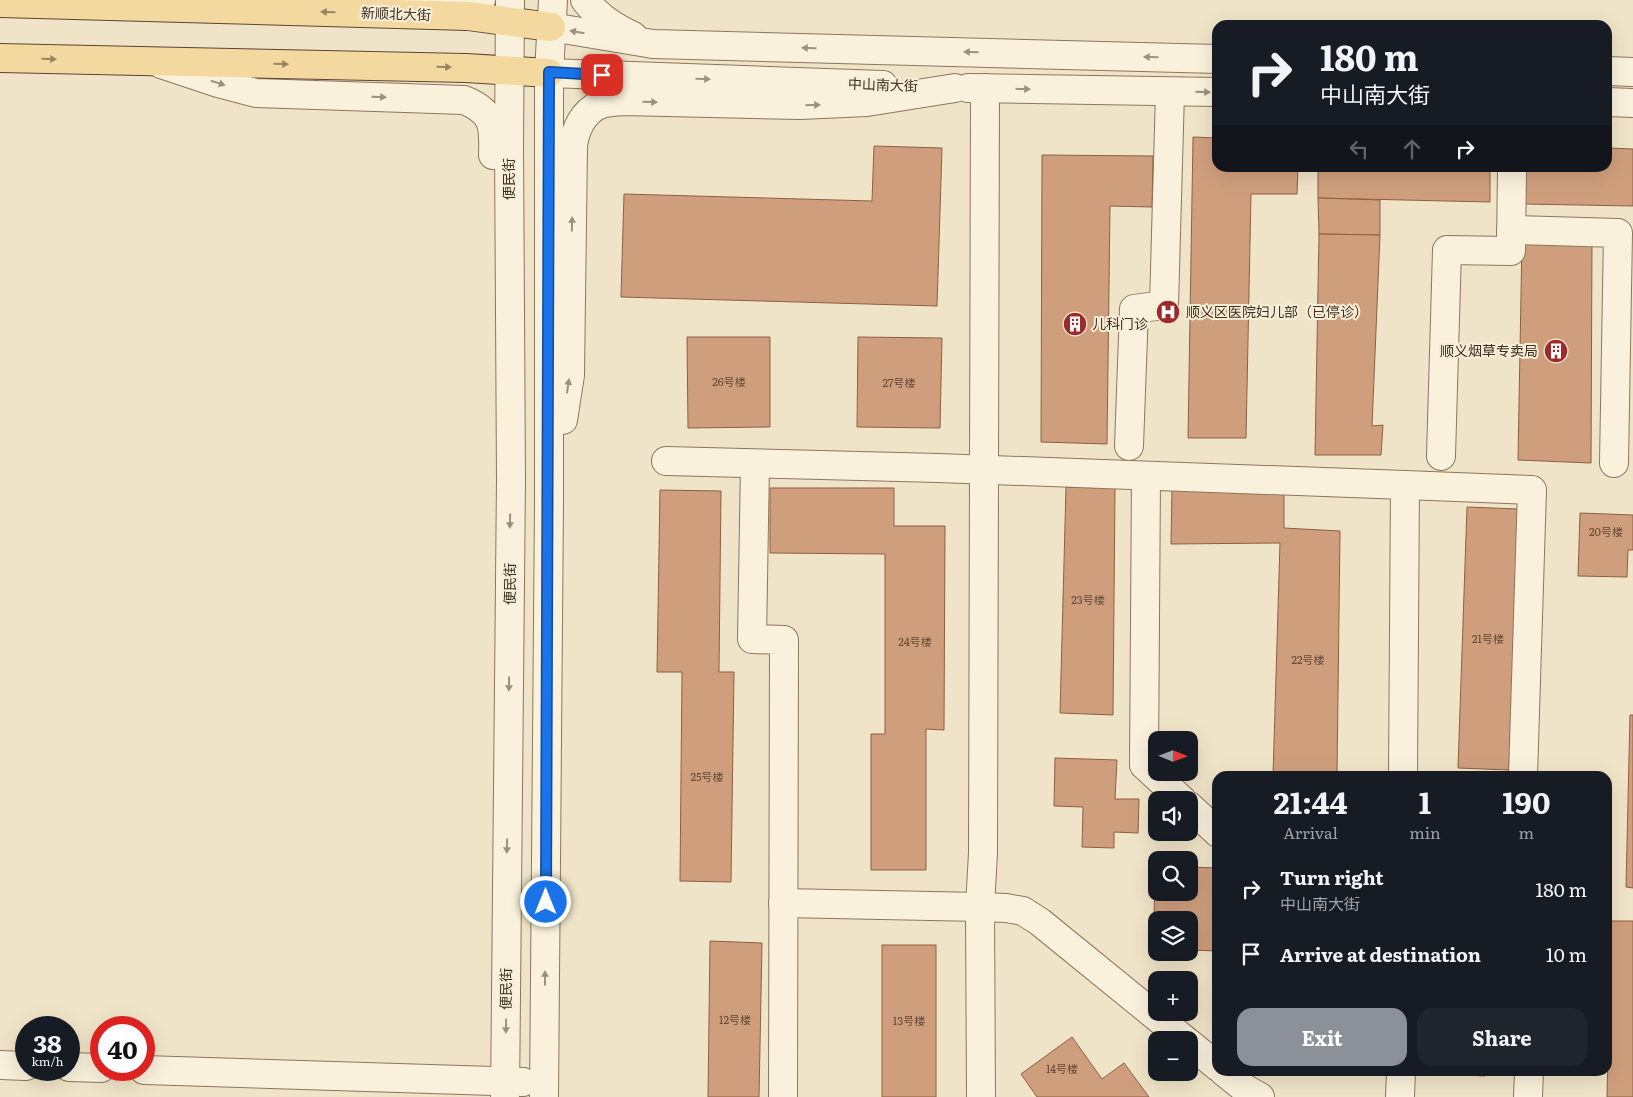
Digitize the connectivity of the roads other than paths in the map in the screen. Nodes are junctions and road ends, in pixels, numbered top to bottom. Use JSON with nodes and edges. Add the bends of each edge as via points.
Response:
{"nodes":[{"id":1,"x":202,"y":0,"type":"edge"},
{"id":2,"x":390,"y":0,"type":"edge"},
{"id":3,"x":481,"y":0,"type":"edge"},
{"id":4,"x":553,"y":0,"type":"edge"},
{"id":5,"x":585,"y":0,"type":"edge"},
{"id":6,"x":0,"y":3,"type":"edge"},
{"id":7,"x":161,"y":7,"type":"junction"},
{"id":8,"x":510,"y":11,"type":"edge"},
{"id":9,"x":551,"y":28,"type":"junction"},
{"id":10,"x":653,"y":44,"type":"junction"},
{"id":11,"x":0,"y":58,"type":"edge"},
{"id":12,"x":1212,"y":59,"type":"edge"},
{"id":13,"x":155,"y":62,"type":"junction"},
{"id":14,"x":509,"y":70,"type":"junction"},
{"id":15,"x":1612,"y":71,"type":"edge"},
{"id":16,"x":549,"y":72,"type":"junction"},
{"id":17,"x":1633,"y":72,"type":"edge"},
{"id":18,"x":955,"y":88,"type":"junction"},
{"id":19,"x":985,"y":88,"type":"junction"},
{"id":20,"x":1170,"y":92,"type":"junction"},
{"id":21,"x":1212,"y":92,"type":"edge"},
{"id":22,"x":1612,"y":102,"type":"edge"},
{"id":23,"x":1633,"y":103,"type":"edge"},
{"id":24,"x":1512,"y":172,"type":"edge"},
{"id":25,"x":1511,"y":230,"type":"junction"},
{"id":26,"x":1129,"y":446,"type":"dead end"},
{"id":27,"x":1440,"y":456,"type":"dead end"},
{"id":28,"x":666,"y":461,"type":"dead end"},
{"id":29,"x":1614,"y":463,"type":"dead end"},
{"id":30,"x":755,"y":464,"type":"junction"},
{"id":31,"x":984,"y":470,"type":"junction"},
{"id":32,"x":1146,"y":476,"type":"junction"},
{"id":33,"x":511,"y":479,"type":"junction"},
{"id":34,"x":1405,"y":485,"type":"junction"},
{"id":35,"x":549,"y":503,"type":"junction"},
{"id":36,"x":1403,"y":771,"type":"edge"},
{"id":37,"x":1523,"y":771,"type":"edge"},
{"id":38,"x":1172,"y":791,"type":"edge"},
{"id":39,"x":1198,"y":814,"type":"edge"},
{"id":40,"x":1212,"y":827,"type":"edge"},
{"id":41,"x":783,"y":902,"type":"junction"},
{"id":42,"x":980,"y":907,"type":"junction"},
{"id":43,"x":1174,"y":1031,"type":"edge"},
{"id":44,"x":1198,"y":1050,"type":"edge"},
{"id":45,"x":1212,"y":1062,"type":"edge"},
{"id":46,"x":0,"y":1065,"type":"edge"},
{"id":47,"x":15,"y":1066,"type":"edge"},
{"id":48,"x":155,"y":1071,"type":"edge"},
{"id":49,"x":1229,"y":1076,"type":"edge"},
{"id":50,"x":1401,"y":1076,"type":"edge"},
{"id":51,"x":1528,"y":1076,"type":"edge"},
{"id":52,"x":505,"y":1089,"type":"edge"},
{"id":53,"x":544,"y":1090,"type":"edge"},
{"id":54,"x":783,"y":1097,"type":"edge"},
{"id":55,"x":981,"y":1097,"type":"edge"},
{"id":56,"x":1260,"y":1097,"type":"edge"},
{"id":57,"x":1400,"y":1097,"type":"edge"},
{"id":58,"x":1528,"y":1097,"type":"edge"}],
"edges":[{"from":1,"to":7,"type":"street"},
{"from":2,"to":3,"type":"street"},
{"from":4,"to":9,"type":"street"},
{"from":5,"to":10,"type":"street","via":[[595,13],[621,31]]},
{"from":6,"to":7,"type":"main road","name":"新顺北大街"},
{"from":8,"to":7,"type":"main road","name":"新顺北大街","one_way":true,"via":[[468,16]]},
{"from":8,"to":9,"type":"main road","name":"新顺北大街"},
{"from":8,"to":14,"type":"street","name":"便民街"},
{"from":10,"to":9,"type":"street","one_way":true},
{"from":9,"to":16,"type":"street"},
{"from":12,"to":10,"type":"street","one_way":true},
{"from":11,"to":13,"type":"main road","one_way":true},
{"from":13,"to":14,"type":"main road","one_way":true},
{"from":13,"to":33,"type":"street","one_way":true,"via":[[218,84],[256,93],[464,100],[486,112],[494,135],[493,388]]},
{"from":14,"to":16,"type":"main road"},
{"from":14,"to":33,"type":"street","name":"便民街"},
{"from":15,"to":17,"type":"street"},
{"from":16,"to":18,"type":"street","name":"中山南大街","one_way":true},
{"from":16,"to":35,"type":"street"},
{"from":18,"to":19,"type":"street","name":"中山南大街"},
{"from":35,"to":18,"type":"street","one_way":true,"via":[[570,374],[572,146],[582,120],[600,104],[623,101],[800,105],[866,102]]},
{"from":19,"to":20,"type":"street","name":"中山南大街","one_way":true},
{"from":19,"to":31,"type":"street"},
{"from":20,"to":21,"type":"street","name":"中山南大街","one_way":true},
{"from":20,"to":26,"type":"street","via":[[1164,305],[1134,308]]},
{"from":22,"to":23,"type":"street"},
{"from":24,"to":25,"type":"street"},
{"from":25,"to":27,"type":"street","via":[[1511,251],[1447,250]]},
{"from":25,"to":29,"type":"street","via":[[1618,233]]},
{"from":28,"to":30,"type":"street"},
{"from":30,"to":31,"type":"street"},
{"from":30,"to":41,"type":"street","via":[[752,639],[784,640]]},
{"from":31,"to":32,"type":"street"},
{"from":31,"to":42,"type":"street","via":[[983,853]]},
{"from":32,"to":34,"type":"street"},
{"from":32,"to":38,"type":"street","via":[[1144,765]]},
{"from":33,"to":52,"type":"street","name":"便民街","one_way":true},
{"from":34,"to":36,"type":"street"},
{"from":34,"to":37,"type":"street","via":[[1532,490]]},
{"from":53,"to":35,"type":"street","one_way":true},
{"from":39,"to":40,"type":"street"},
{"from":41,"to":42,"type":"street"},
{"from":41,"to":54,"type":"street"},
{"from":42,"to":43,"type":"street","via":[[1023,911]]},
{"from":42,"to":55,"type":"street"},
{"from":44,"to":45,"type":"street"},
{"from":46,"to":47,"type":"street"},
{"from":48,"to":52,"type":"street"},
{"from":49,"to":56,"type":"street"},
{"from":50,"to":57,"type":"street"},
{"from":51,"to":58,"type":"street"},
{"from":52,"to":53,"type":"street"}]}
